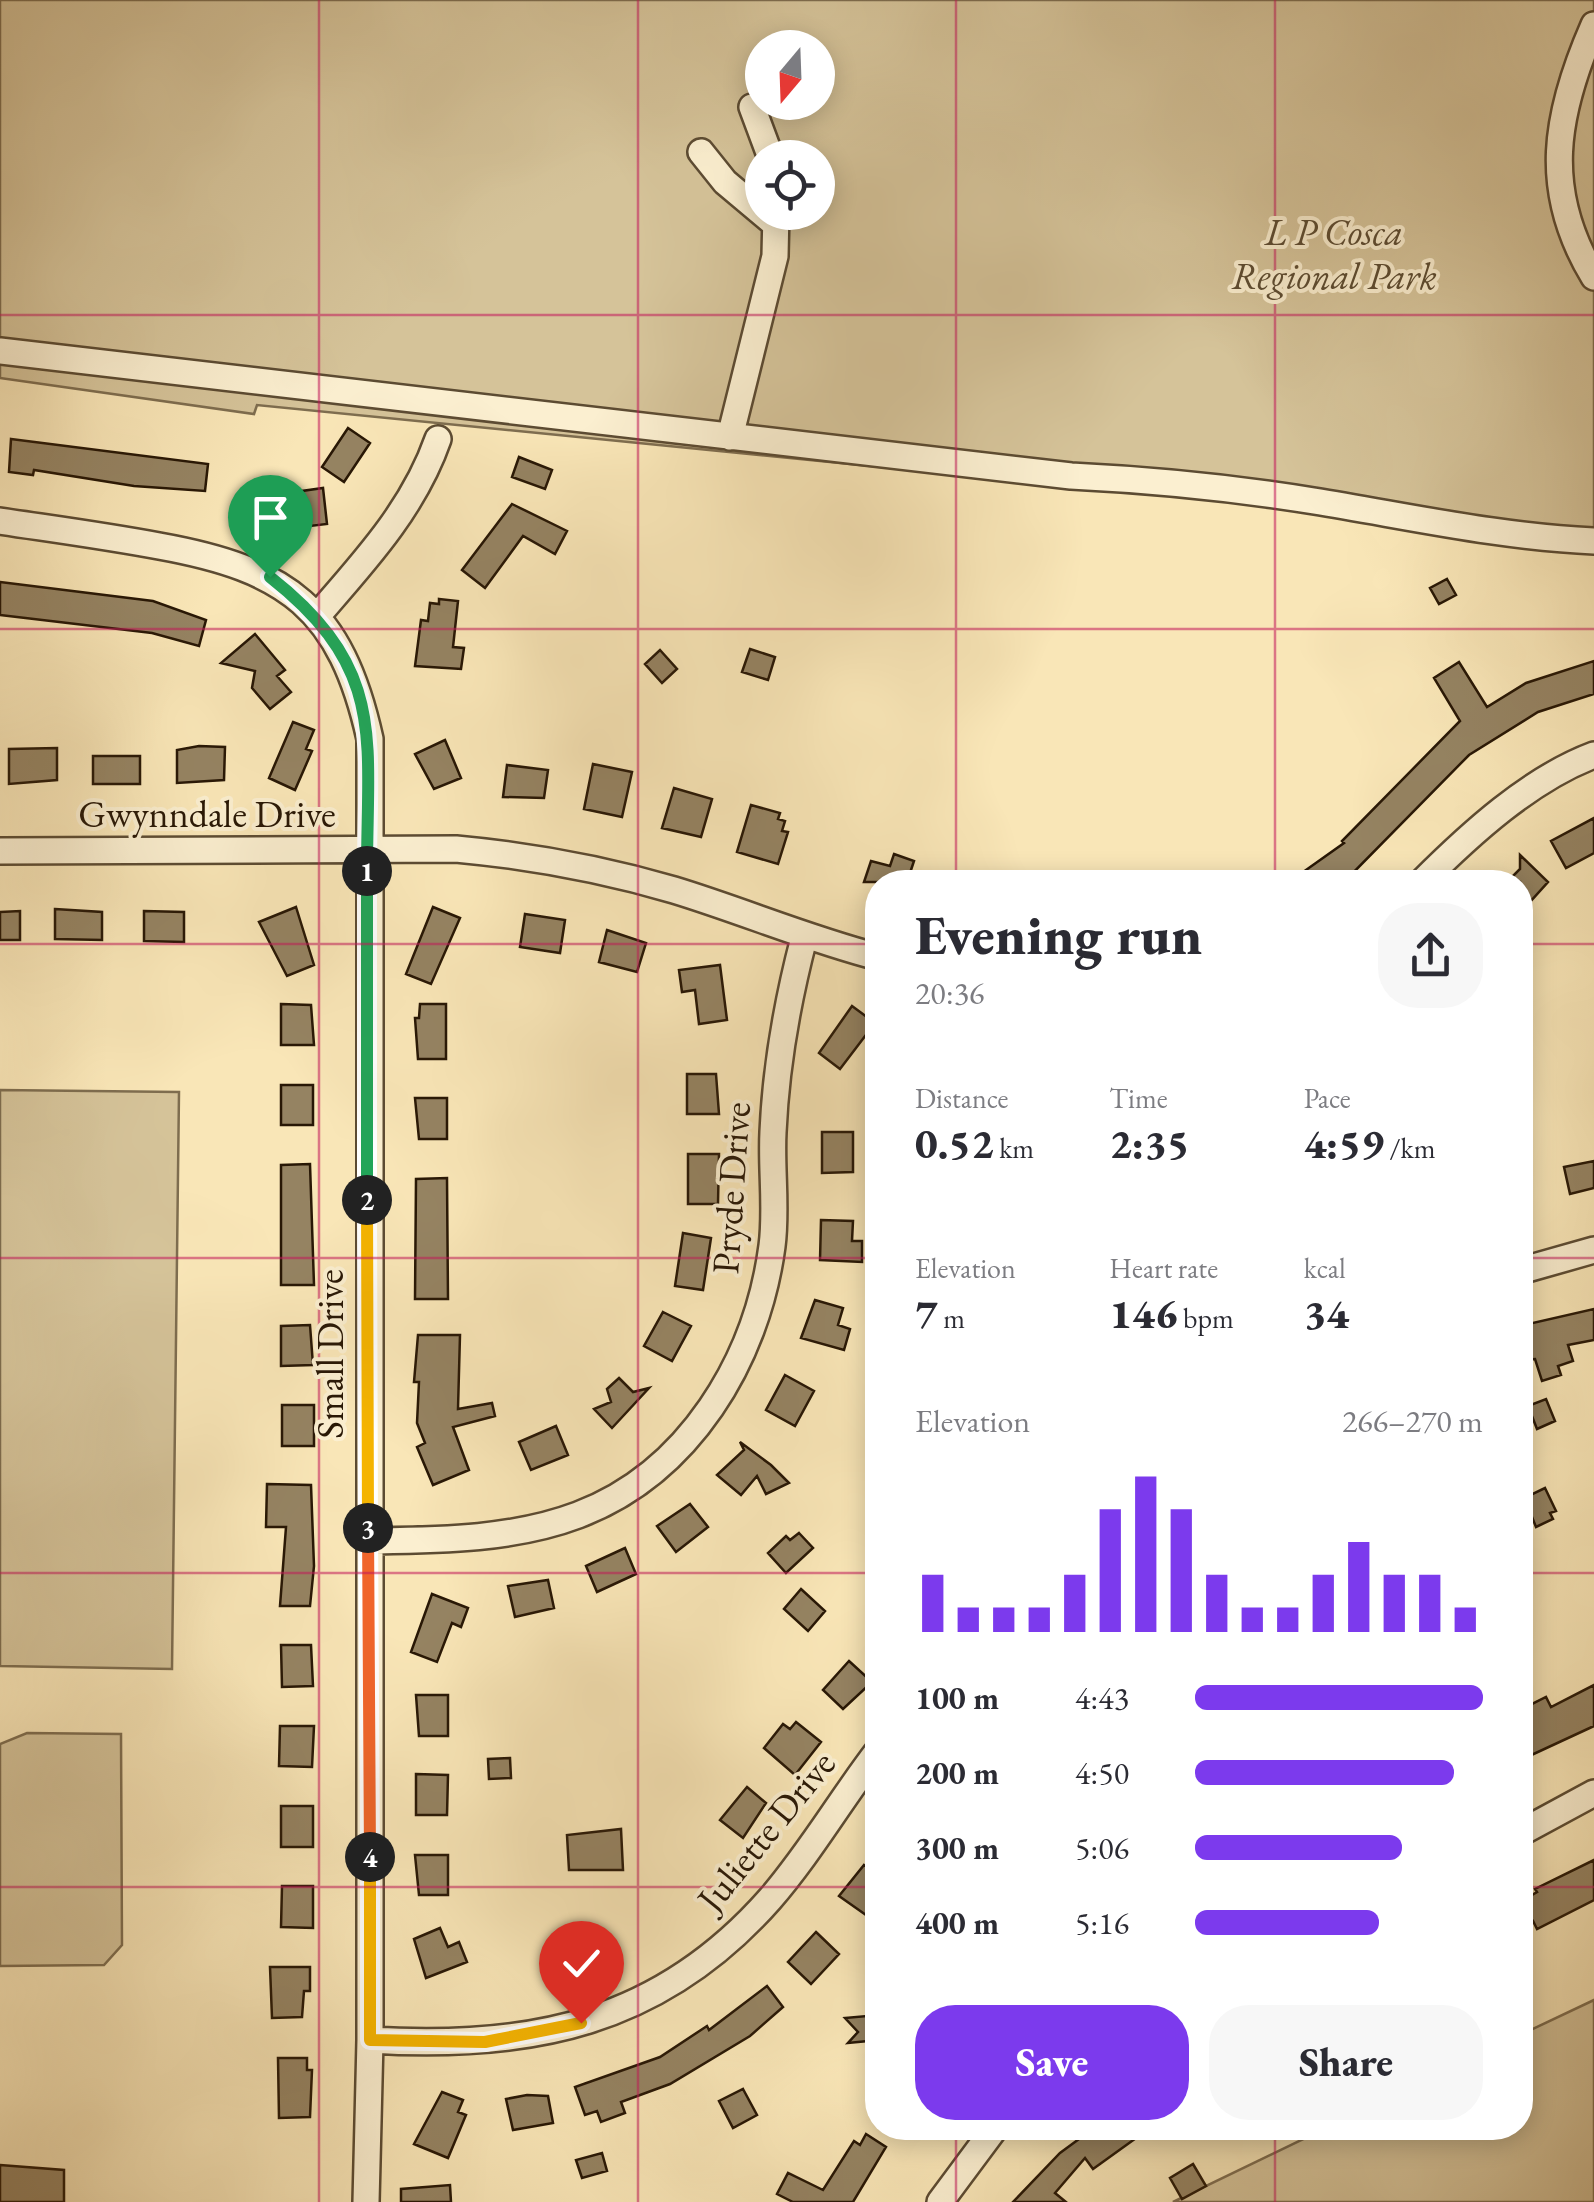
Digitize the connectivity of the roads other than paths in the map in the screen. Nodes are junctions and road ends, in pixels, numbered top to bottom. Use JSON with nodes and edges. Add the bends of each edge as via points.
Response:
{"nodes":[{"id":1,"x":1594,"y":25,"type":"edge"},
{"id":2,"x":701,"y":152,"type":"dead end"},
{"id":3,"x":745,"y":196,"type":"edge"},
{"id":4,"x":775,"y":230,"type":"edge"},
{"id":5,"x":1594,"y":276,"type":"edge"},
{"id":6,"x":0,"y":351,"type":"edge"},
{"id":7,"x":730,"y":437,"type":"junction"},
{"id":8,"x":438,"y":438,"type":"dead end"},
{"id":9,"x":0,"y":521,"type":"edge"},
{"id":10,"x":1594,"y":541,"type":"edge"},
{"id":11,"x":318,"y":616,"type":"junction"},
{"id":12,"x":1594,"y":755,"type":"edge"},
{"id":13,"x":0,"y":851,"type":"edge"},
{"id":14,"x":367,"y":852,"type":"junction"},
{"id":15,"x":1434,"y":870,"type":"edge"},
{"id":16,"x":804,"y":938,"type":"junction"},
{"id":17,"x":865,"y":953,"type":"edge"},
{"id":18,"x":1594,"y":1250,"type":"edge"},
{"id":19,"x":1533,"y":1267,"type":"edge"},
{"id":20,"x":368,"y":1541,"type":"junction"},
{"id":21,"x":865,"y":1769,"type":"edge"},
{"id":22,"x":1594,"y":1793,"type":"edge"},
{"id":23,"x":1533,"y":1826,"type":"edge"},
{"id":24,"x":370,"y":2040,"type":"junction"},
{"id":25,"x":987,"y":2140,"type":"edge"},
{"id":26,"x":366,"y":2202,"type":"edge"},
{"id":27,"x":940,"y":2202,"type":"edge"}],
"edges":[{"from":1,"to":5,"type":"street","via":[[1566,99],[1559,177],[1572,240]]},
{"from":2,"to":3,"type":"street"},
{"from":4,"to":7,"type":"street","via":[[775,256]]},
{"from":6,"to":7,"type":"street"},
{"from":7,"to":10,"type":"street","via":[[1143,480]]},
{"from":8,"to":11,"type":"street","via":[[401,514]]},
{"from":9,"to":11,"type":"street","name":"Small Drive","via":[[247,566]]},
{"from":11,"to":14,"type":"street","name":"Small Drive","via":[[342,652],[370,739]]},
{"from":12,"to":15,"type":"street","via":[[1552,775]]},
{"from":13,"to":14,"type":"street","name":"Gwynndale Drive"},
{"from":14,"to":16,"type":"street","name":"Gwynndale Drive","via":[[456,849],[558,860],[677,891]]},
{"from":14,"to":20,"type":"street","name":"Small Drive"},
{"from":16,"to":17,"type":"street","name":"Gwynndale Drive"},
{"from":16,"to":20,"type":"street","name":"Pryde Drive","via":[[778,1052],[772,1244],[751,1332],[719,1399],[650,1475],[576,1516],[458,1539]]},
{"from":18,"to":19,"type":"street"},
{"from":20,"to":24,"type":"street","name":"Small Drive"},
{"from":21,"to":24,"type":"street","name":"Juliette Drive","via":[[770,1898],[691,1972],[662,1990],[581,2023],[485,2042]]},
{"from":22,"to":23,"type":"street"},
{"from":24,"to":26,"type":"street","name":"Small Drive"},
{"from":25,"to":27,"type":"street"}]}
